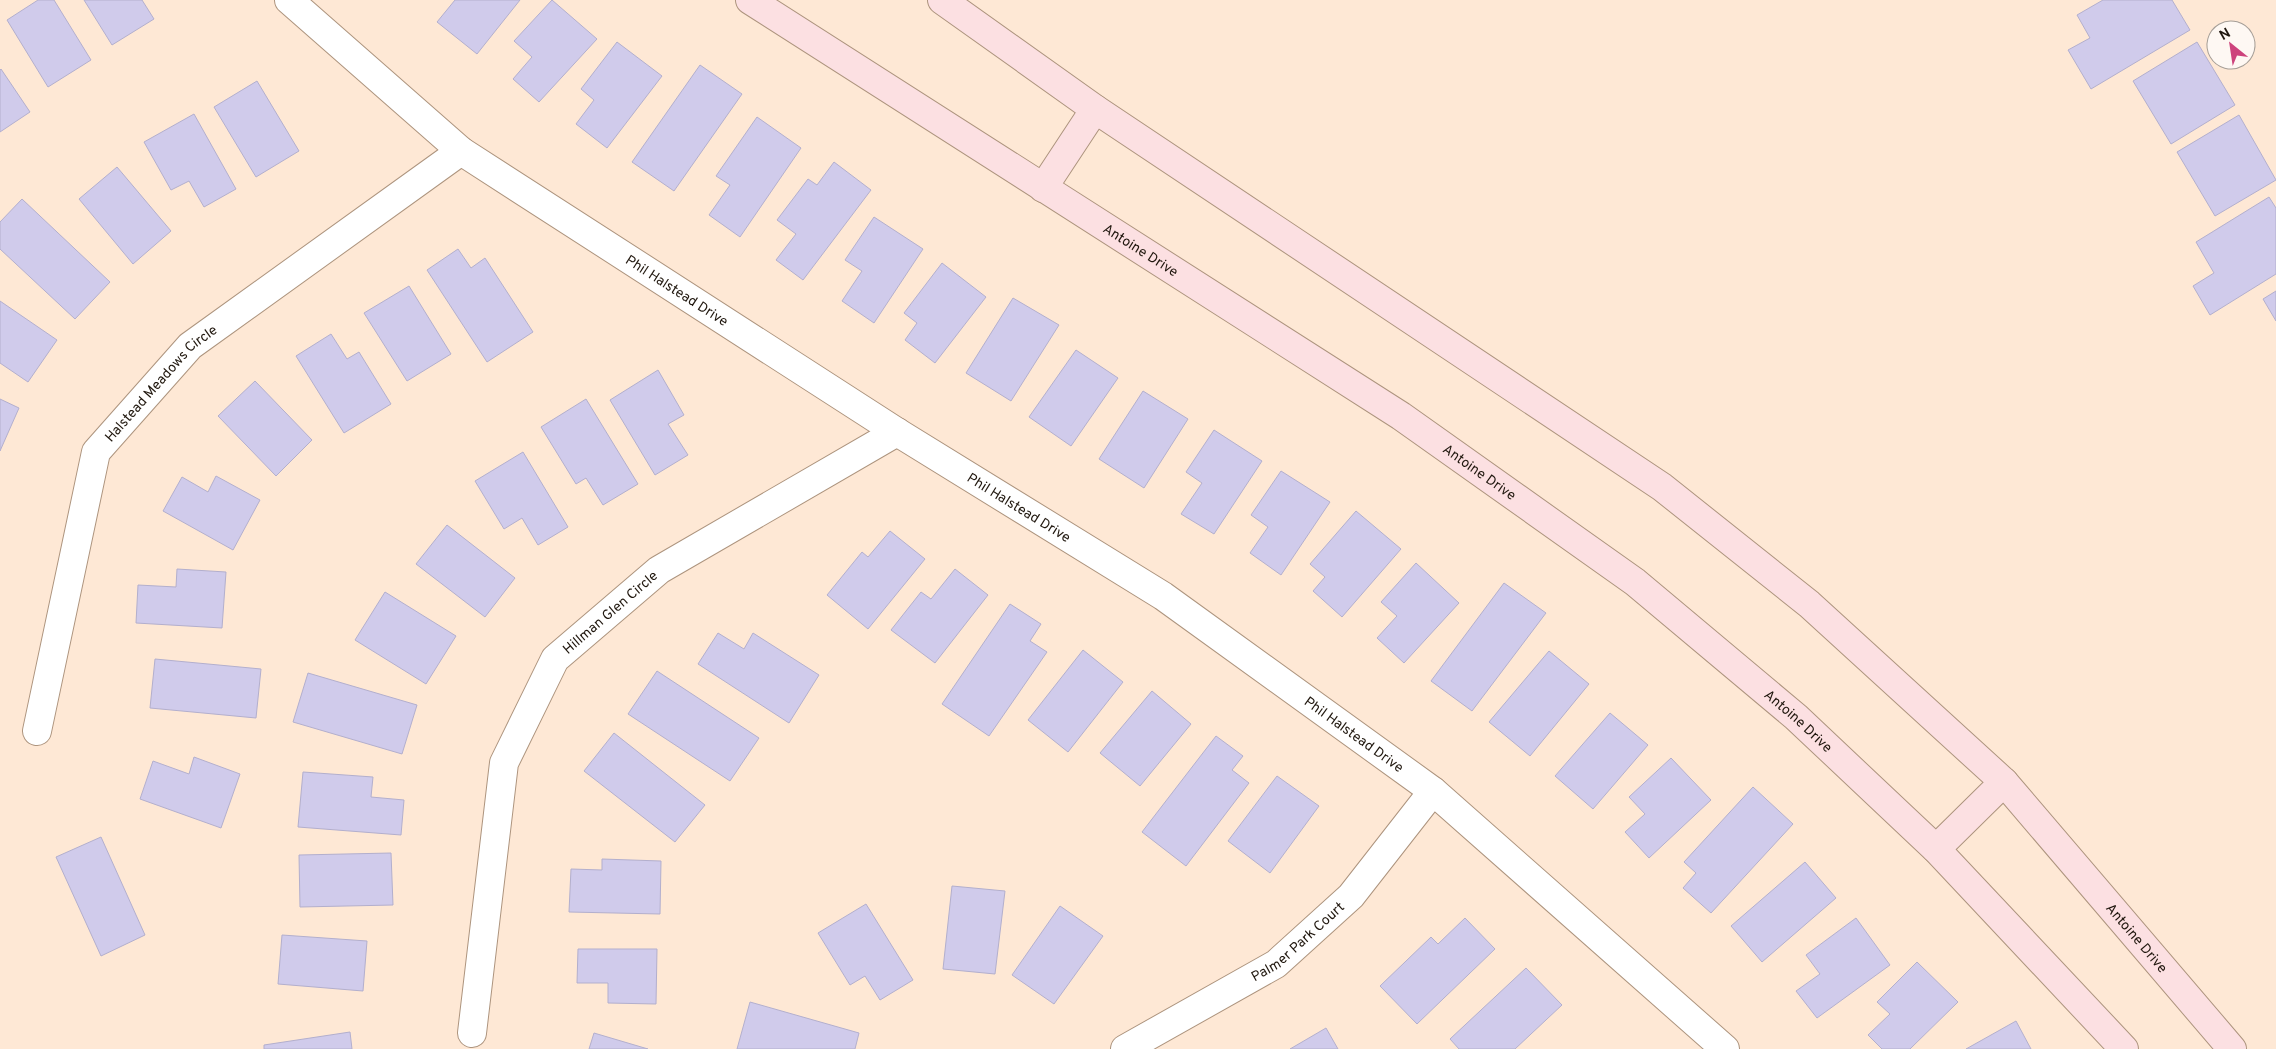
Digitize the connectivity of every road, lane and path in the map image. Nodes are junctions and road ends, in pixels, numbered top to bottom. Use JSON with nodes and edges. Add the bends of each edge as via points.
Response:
{"nodes":[{"id":1,"x":289,"y":0,"type":"edge"},
{"id":2,"x":750,"y":0,"type":"edge"},
{"id":3,"x":942,"y":0,"type":"edge"},
{"id":4,"x":1095,"y":109,"type":"junction"},
{"id":5,"x":461,"y":151,"type":"junction"},
{"id":6,"x":1043,"y":188,"type":"junction"},
{"id":7,"x":897,"y":432,"type":"junction"},
{"id":8,"x":37,"y":731,"type":"dead end"},
{"id":9,"x":2004,"y":782,"type":"junction"},
{"id":10,"x":1433,"y":791,"type":"junction"},
{"id":11,"x":1936,"y":849,"type":"junction"},
{"id":12,"x":472,"y":1033,"type":"dead end"},
{"id":13,"x":1125,"y":1049,"type":"edge"},
{"id":14,"x":1725,"y":1049,"type":"edge"},
{"id":15,"x":2124,"y":1049,"type":"edge"},
{"id":16,"x":2232,"y":1049,"type":"edge"}],
"edges":[{"from":1,"to":5,"type":"street","name":"Phil Halstead Drive"},
{"from":2,"to":6,"type":"main road","name":"Antoine Drive"},
{"from":3,"to":4,"type":"main road","name":"Antoine Drive"},
{"from":4,"to":6,"type":"main road"},
{"from":4,"to":9,"type":"main road","name":"Antoine Drive","via":[[1662,487],[1809,604]]},
{"from":5,"to":7,"type":"street","name":"Phil Halstead Drive"},
{"from":5,"to":8,"type":"street","name":"Halstead Meadows Circle","via":[[190,346],[96,452]]},
{"from":6,"to":11,"type":"main road","name":"Antoine Drive","via":[[1401,416],[1635,582],[1796,717]]},
{"from":7,"to":10,"type":"street","name":"Phil Halstead Drive","via":[[1163,596]]},
{"from":7,"to":12,"type":"street","name":"Hillman Glen Circle","via":[[659,570],[555,659],[504,764]]},
{"from":9,"to":11,"type":"main road"},
{"from":9,"to":16,"type":"main road","name":"Antoine Drive"},
{"from":10,"to":13,"type":"street","name":"Palmer Park Court","via":[[1351,896],[1276,964]]},
{"from":10,"to":14,"type":"street","name":"Phil Halstead Drive"},
{"from":11,"to":15,"type":"main road","name":"Antoine Drive"}]}
